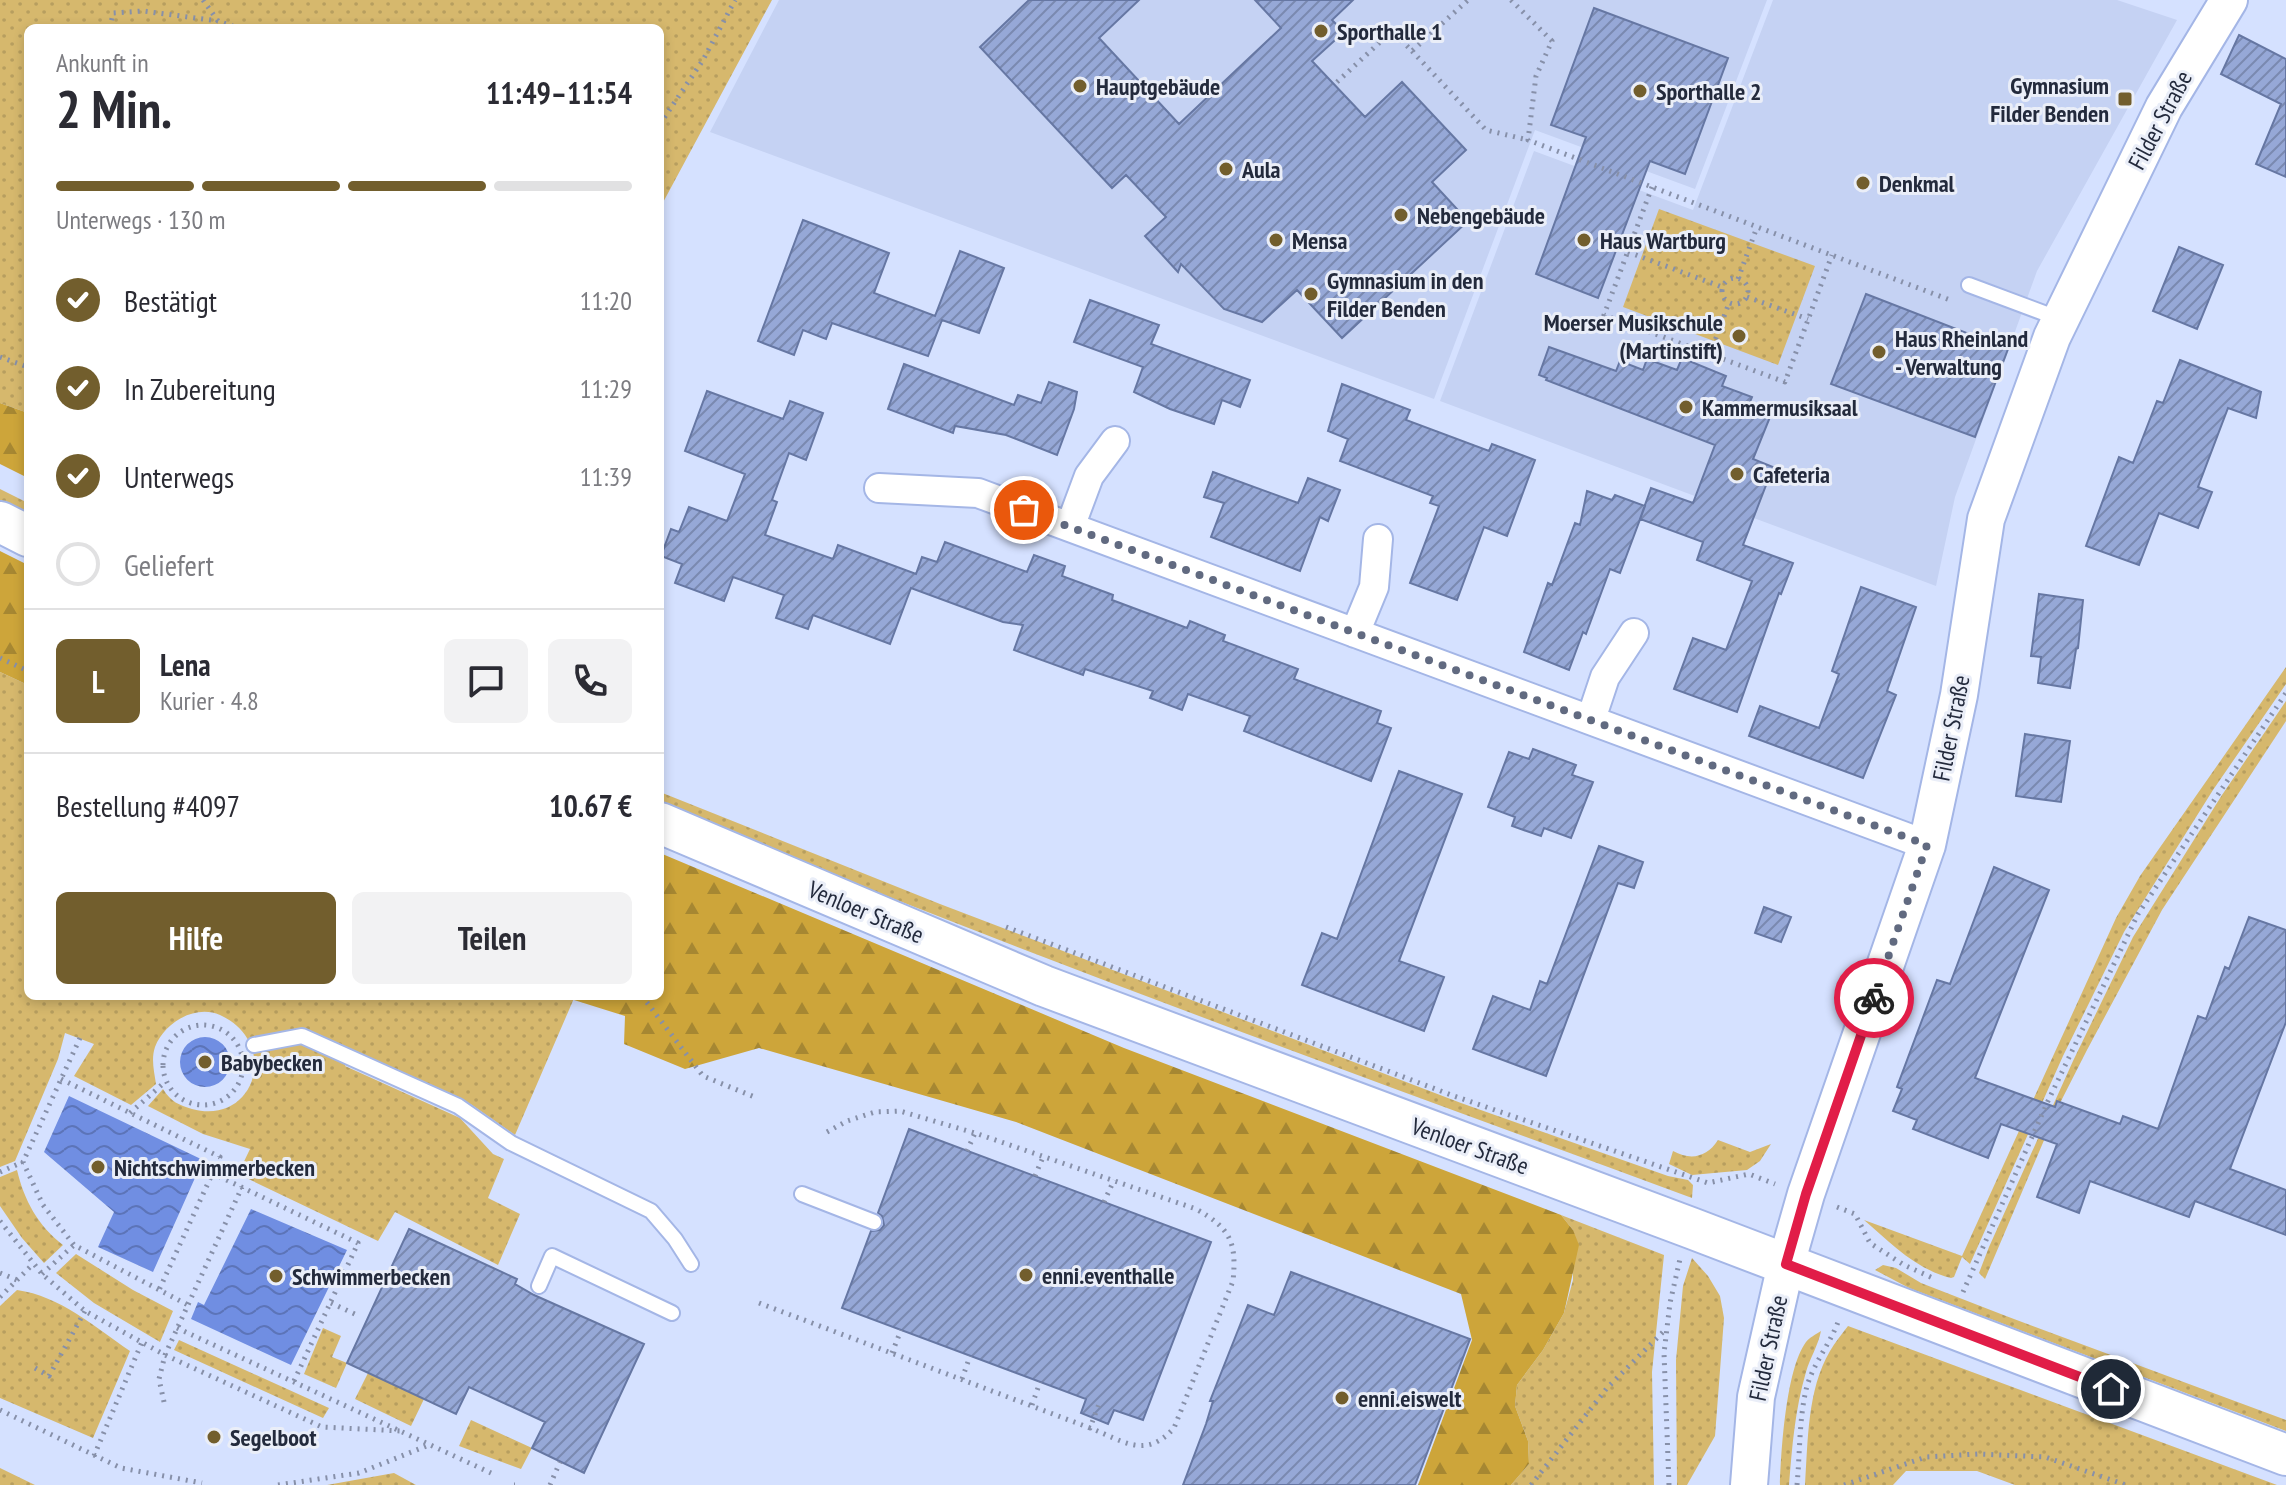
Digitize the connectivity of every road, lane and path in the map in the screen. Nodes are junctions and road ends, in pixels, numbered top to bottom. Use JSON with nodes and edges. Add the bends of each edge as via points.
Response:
{"nodes":[{"id":1,"x":203,"y":0,"type":"edge"},
{"id":2,"x":735,"y":0,"type":"edge"},
{"id":3,"x":1468,"y":0,"type":"edge"},
{"id":4,"x":1511,"y":0,"type":"edge"},
{"id":5,"x":2229,"y":0,"type":"edge"},
{"id":6,"x":218,"y":21,"type":"junction"},
{"id":7,"x":111,"y":24,"type":"edge"},
{"id":8,"x":227,"y":24,"type":"edge"},
{"id":9,"x":1412,"y":51,"type":"junction"},
{"id":10,"x":1337,"y":82,"type":"dead end"},
{"id":11,"x":664,"y":108,"type":"edge"},
{"id":12,"x":670,"y":109,"type":"junction"},
{"id":13,"x":664,"y":118,"type":"edge"},
{"id":14,"x":1528,"y":140,"type":"junction"},
{"id":15,"x":1652,"y":187,"type":"junction"},
{"id":16,"x":1757,"y":227,"type":"junction"},
{"id":17,"x":1628,"y":252,"type":"junction"},
{"id":18,"x":1832,"y":255,"type":"junction"},
{"id":19,"x":1738,"y":279,"type":"junction"},
{"id":20,"x":1969,"y":285,"type":"dead end"},
{"id":21,"x":1722,"y":287,"type":"junction"},
{"id":22,"x":1747,"y":297,"type":"junction"},
{"id":23,"x":1729,"y":303,"type":"junction"},
{"id":24,"x":1961,"y":304,"type":"dead end"},
{"id":25,"x":1808,"y":319,"type":"junction"},
{"id":26,"x":2060,"y":320,"type":"junction"},
{"id":27,"x":1710,"y":354,"type":"junction"},
{"id":28,"x":0,"y":357,"type":"edge"},
{"id":29,"x":24,"y":366,"type":"edge"},
{"id":30,"x":1115,"y":441,"type":"dead end"},
{"id":31,"x":879,"y":488,"type":"dead end"},
{"id":32,"x":0,"y":522,"type":"edge"},
{"id":33,"x":1070,"y":527,"type":"junction"},
{"id":34,"x":24,"y":534,"type":"edge"},
{"id":35,"x":1378,"y":539,"type":"dead end"},
{"id":36,"x":1355,"y":633,"type":"junction"},
{"id":37,"x":1634,"y":633,"type":"dead end"},
{"id":38,"x":0,"y":658,"type":"edge"},
{"id":39,"x":24,"y":669,"type":"edge"},
{"id":40,"x":2286,"y":693,"type":"edge"},
{"id":41,"x":1591,"y":719,"type":"junction"},
{"id":42,"x":664,"y":825,"type":"edge"},
{"id":43,"x":1927,"y":845,"type":"junction"},
{"id":44,"x":1005,"y":927,"type":"dead end"},
{"id":45,"x":645,"y":1000,"type":"edge"},
{"id":46,"x":80,"y":1038,"type":"dead end"},
{"id":47,"x":254,"y":1045,"type":"dead end"},
{"id":48,"x":61,"y":1079,"type":"junction"},
{"id":49,"x":166,"y":1082,"type":"junction"},
{"id":50,"x":757,"y":1098,"type":"dead end"},
{"id":51,"x":130,"y":1113,"type":"junction"},
{"id":52,"x":827,"y":1132,"type":"dead end"},
{"id":53,"x":975,"y":1133,"type":"junction"},
{"id":54,"x":967,"y":1151,"type":"dead end"},
{"id":55,"x":1043,"y":1157,"type":"junction"},
{"id":56,"x":23,"y":1162,"type":"junction"},
{"id":57,"x":0,"y":1172,"type":"edge"},
{"id":58,"x":212,"y":1173,"type":"junction"},
{"id":59,"x":1035,"y":1176,"type":"dead end"},
{"id":60,"x":1114,"y":1180,"type":"junction"},
{"id":61,"x":1708,"y":1183,"type":"junction"},
{"id":62,"x":242,"y":1187,"type":"junction"},
{"id":63,"x":802,"y":1194,"type":"dead end"},
{"id":64,"x":1806,"y":1194,"type":"junction"},
{"id":65,"x":1104,"y":1202,"type":"dead end"},
{"id":66,"x":0,"y":1221,"type":"edge"},
{"id":67,"x":874,"y":1222,"type":"dead end"},
{"id":68,"x":1691,"y":1228,"type":"junction"},
{"id":69,"x":1870,"y":1243,"type":"junction"},
{"id":70,"x":74,"y":1245,"type":"junction"},
{"id":71,"x":33,"y":1264,"type":"junction"},
{"id":72,"x":691,"y":1264,"type":"dead end"},
{"id":73,"x":1786,"y":1264,"type":"junction"},
{"id":74,"x":0,"y":1273,"type":"edge"},
{"id":75,"x":42,"y":1274,"type":"junction"},
{"id":76,"x":17,"y":1280,"type":"junction"},
{"id":77,"x":1939,"y":1281,"type":"dead end"},
{"id":78,"x":539,"y":1286,"type":"dead end"},
{"id":79,"x":1951,"y":1287,"type":"dead end"},
{"id":80,"x":159,"y":1290,"type":"junction"},
{"id":81,"x":1849,"y":1290,"type":"junction"},
{"id":82,"x":0,"y":1297,"type":"edge"},
{"id":83,"x":331,"y":1303,"type":"junction"},
{"id":84,"x":759,"y":1303,"type":"dead end"},
{"id":85,"x":188,"y":1305,"type":"junction"},
{"id":86,"x":85,"y":1311,"type":"junction"},
{"id":87,"x":672,"y":1313,"type":"dead end"},
{"id":88,"x":357,"y":1315,"type":"dead end"},
{"id":89,"x":177,"y":1328,"type":"junction"},
{"id":90,"x":1667,"y":1328,"type":"junction"},
{"id":91,"x":901,"y":1330,"type":"dead end"},
{"id":92,"x":142,"y":1342,"type":"junction"},
{"id":93,"x":892,"y":1353,"type":"junction"},
{"id":94,"x":165,"y":1355,"type":"junction"},
{"id":95,"x":970,"y":1356,"type":"dead end"},
{"id":96,"x":35,"y":1368,"type":"dead end"},
{"id":97,"x":962,"y":1379,"type":"junction"},
{"id":98,"x":294,"y":1381,"type":"junction"},
{"id":99,"x":1040,"y":1382,"type":"dead end"},
{"id":100,"x":164,"y":1402,"type":"dead end"},
{"id":101,"x":1099,"y":1404,"type":"dead end"},
{"id":102,"x":1032,"y":1405,"type":"junction"},
{"id":103,"x":0,"y":1410,"type":"edge"},
{"id":104,"x":1090,"y":1428,"type":"junction"},
{"id":105,"x":401,"y":1431,"type":"junction"},
{"id":106,"x":430,"y":1444,"type":"junction"},
{"id":107,"x":2286,"y":1455,"type":"edge"},
{"id":108,"x":94,"y":1456,"type":"junction"},
{"id":109,"x":560,"y":1462,"type":"dead end"},
{"id":110,"x":491,"y":1473,"type":"dead end"},
{"id":111,"x":205,"y":1484,"type":"edge"},
{"id":112,"x":278,"y":1485,"type":"edge"},
{"id":113,"x":550,"y":1485,"type":"edge"},
{"id":114,"x":1531,"y":1485,"type":"edge"},
{"id":115,"x":1669,"y":1485,"type":"edge"},
{"id":116,"x":1749,"y":1485,"type":"edge"},
{"id":117,"x":1797,"y":1485,"type":"edge"},
{"id":118,"x":1844,"y":1485,"type":"edge"},
{"id":119,"x":2126,"y":1485,"type":"edge"}],
"edges":[{"from":1,"to":6,"type":"path"},
{"from":2,"to":12,"type":"path"},
{"from":3,"to":9,"type":"path"},
{"from":4,"to":14,"type":"path","via":[[1552,41],[1536,76]]},
{"from":5,"to":26,"type":"street","name":"Filder Straße","via":[[2164,107]]},
{"from":6,"to":7,"type":"path","via":[[143,11],[113,13]]},
{"from":6,"to":8,"type":"path"},
{"from":9,"to":10,"type":"path","via":[[1392,31]]},
{"from":9,"to":14,"type":"path","via":[[1486,130]]},
{"from":11,"to":12,"type":"path"},
{"from":12,"to":13,"type":"path"},
{"from":14,"to":15,"type":"path"},
{"from":15,"to":16,"type":"path"},
{"from":15,"to":17,"type":"path"},
{"from":16,"to":18,"type":"path"},
{"from":16,"to":19,"type":"path"},
{"from":17,"to":21,"type":"path"},
{"from":17,"to":27,"type":"path","via":[[1604,315]]},
{"from":18,"to":24,"type":"path"},
{"from":18,"to":25,"type":"path"},
{"from":19,"to":21,"type":"path"},
{"from":19,"to":22,"type":"path","via":[[1747,287]]},
{"from":20,"to":26,"type":"lane"},
{"from":21,"to":23,"type":"path"},
{"from":22,"to":23,"type":"path"},
{"from":22,"to":25,"type":"path"},
{"from":23,"to":27,"type":"path"},
{"from":25,"to":27,"type":"path","via":[[1785,382]]},
{"from":26,"to":43,"type":"street","name":"Filder Straße","via":[[1986,519],[1959,695]]},
{"from":28,"to":29,"type":"path"},
{"from":30,"to":33,"type":"street","via":[[1089,476]]},
{"from":31,"to":33,"type":"street","via":[[978,493]]},
{"from":32,"to":34,"type":"main road"},
{"from":33,"to":36,"type":"street"},
{"from":35,"to":36,"type":"street","via":[[1374,587]]},
{"from":36,"to":41,"type":"street"},
{"from":37,"to":41,"type":"street","via":[[1605,677]]},
{"from":38,"to":39,"type":"path"},
{"from":40,"to":79,"type":"path","via":[[2138,914],[1963,1292]]},
{"from":41,"to":43,"type":"street"},
{"from":42,"to":68,"type":"main road","name":"Venloer Straße","via":[[1044,986]]},
{"from":43,"to":64,"type":"street","name":"Filder Straße"},
{"from":44,"to":61,"type":"path","via":[[1454,1096]]},
{"from":45,"to":50,"type":"path","via":[[703,1076]]},
{"from":46,"to":48,"type":"path"},
{"from":47,"to":72,"type":"lane","via":[[302,1036],[458,1106],[532,1154],[651,1211]]},
{"from":48,"to":51,"type":"path"},
{"from":48,"to":56,"type":"path"},
{"from":49,"to":49,"type":"path","via":[[163,1056],[168,1044],[188,1027],[202,1024],[227,1032],[242,1054],[240,1080],[223,1100],[197,1105],[184,1101]]},
{"from":49,"to":51,"type":"path"},
{"from":51,"to":58,"type":"path","via":[[220,1157]]},
{"from":52,"to":53,"type":"path","via":[[875,1112],[900,1111]]},
{"from":53,"to":54,"type":"path"},
{"from":53,"to":55,"type":"path"},
{"from":55,"to":59,"type":"path"},
{"from":55,"to":60,"type":"path"},
{"from":56,"to":57,"type":"path"},
{"from":56,"to":70,"type":"path","via":[[43,1205]]},
{"from":58,"to":62,"type":"path"},
{"from":58,"to":80,"type":"path"},
{"from":60,"to":65,"type":"path"},
{"from":60,"to":104,"type":"path","via":[[1216,1220],[1233,1247],[1233,1281],[1174,1428],[1163,1440],[1139,1447]]},
{"from":61,"to":64,"type":"path","via":[[1749,1174]]},
{"from":61,"to":68,"type":"path"},
{"from":62,"to":83,"type":"path","via":[[358,1243]]},
{"from":62,"to":85,"type":"path"},
{"from":63,"to":67,"type":"lane"},
{"from":64,"to":69,"type":"path","via":[[1855,1214]]},
{"from":64,"to":73,"type":"street","name":"Filder Straße"},
{"from":66,"to":71,"type":"path"},
{"from":68,"to":73,"type":"main road","name":"Venloer Straße"},
{"from":68,"to":90,"type":"path"},
{"from":69,"to":77,"type":"path"},
{"from":69,"to":81,"type":"path"},
{"from":70,"to":75,"type":"path"},
{"from":70,"to":80,"type":"path"},
{"from":71,"to":75,"type":"path"},
{"from":71,"to":76,"type":"path"},
{"from":73,"to":81,"type":"main road","name":"Venloer Straße"},
{"from":73,"to":116,"type":"street","name":"Filder Straße","via":[[1756,1397]]},
{"from":74,"to":76,"type":"path"},
{"from":75,"to":86,"type":"path"},
{"from":76,"to":82,"type":"path"},
{"from":78,"to":87,"type":"lane","via":[[552,1256]]},
{"from":80,"to":85,"type":"path"},
{"from":81,"to":107,"type":"main road","name":"Venloer Straße"},
{"from":81,"to":117,"type":"path","via":[[1806,1391]]},
{"from":83,"to":88,"type":"path"},
{"from":83,"to":98,"type":"path"},
{"from":84,"to":93,"type":"path"},
{"from":85,"to":89,"type":"path"},
{"from":86,"to":92,"type":"path"},
{"from":86,"to":96,"type":"path","via":[[49,1376]]},
{"from":89,"to":94,"type":"path"},
{"from":89,"to":98,"type":"path"},
{"from":90,"to":114,"type":"path","via":[[1607,1388]]},
{"from":90,"to":115,"type":"path"},
{"from":91,"to":93,"type":"path"},
{"from":92,"to":94,"type":"path"},
{"from":92,"to":108,"type":"path"},
{"from":93,"to":97,"type":"path"},
{"from":94,"to":100,"type":"path","via":[[159,1379]]},
{"from":94,"to":105,"type":"path","via":[[322,1427]]},
{"from":95,"to":97,"type":"path"},
{"from":97,"to":102,"type":"path"},
{"from":98,"to":105,"type":"path"},
{"from":99,"to":102,"type":"path"},
{"from":101,"to":104,"type":"path"},
{"from":102,"to":104,"type":"path"},
{"from":103,"to":108,"type":"path"},
{"from":105,"to":106,"type":"path"},
{"from":106,"to":110,"type":"path"},
{"from":106,"to":112,"type":"path","via":[[359,1473]]},
{"from":108,"to":111,"type":"path","via":[[121,1468]]},
{"from":109,"to":113,"type":"path"},
{"from":118,"to":119,"type":"path","via":[[1926,1457],[1978,1454],[2045,1457]]}]}
